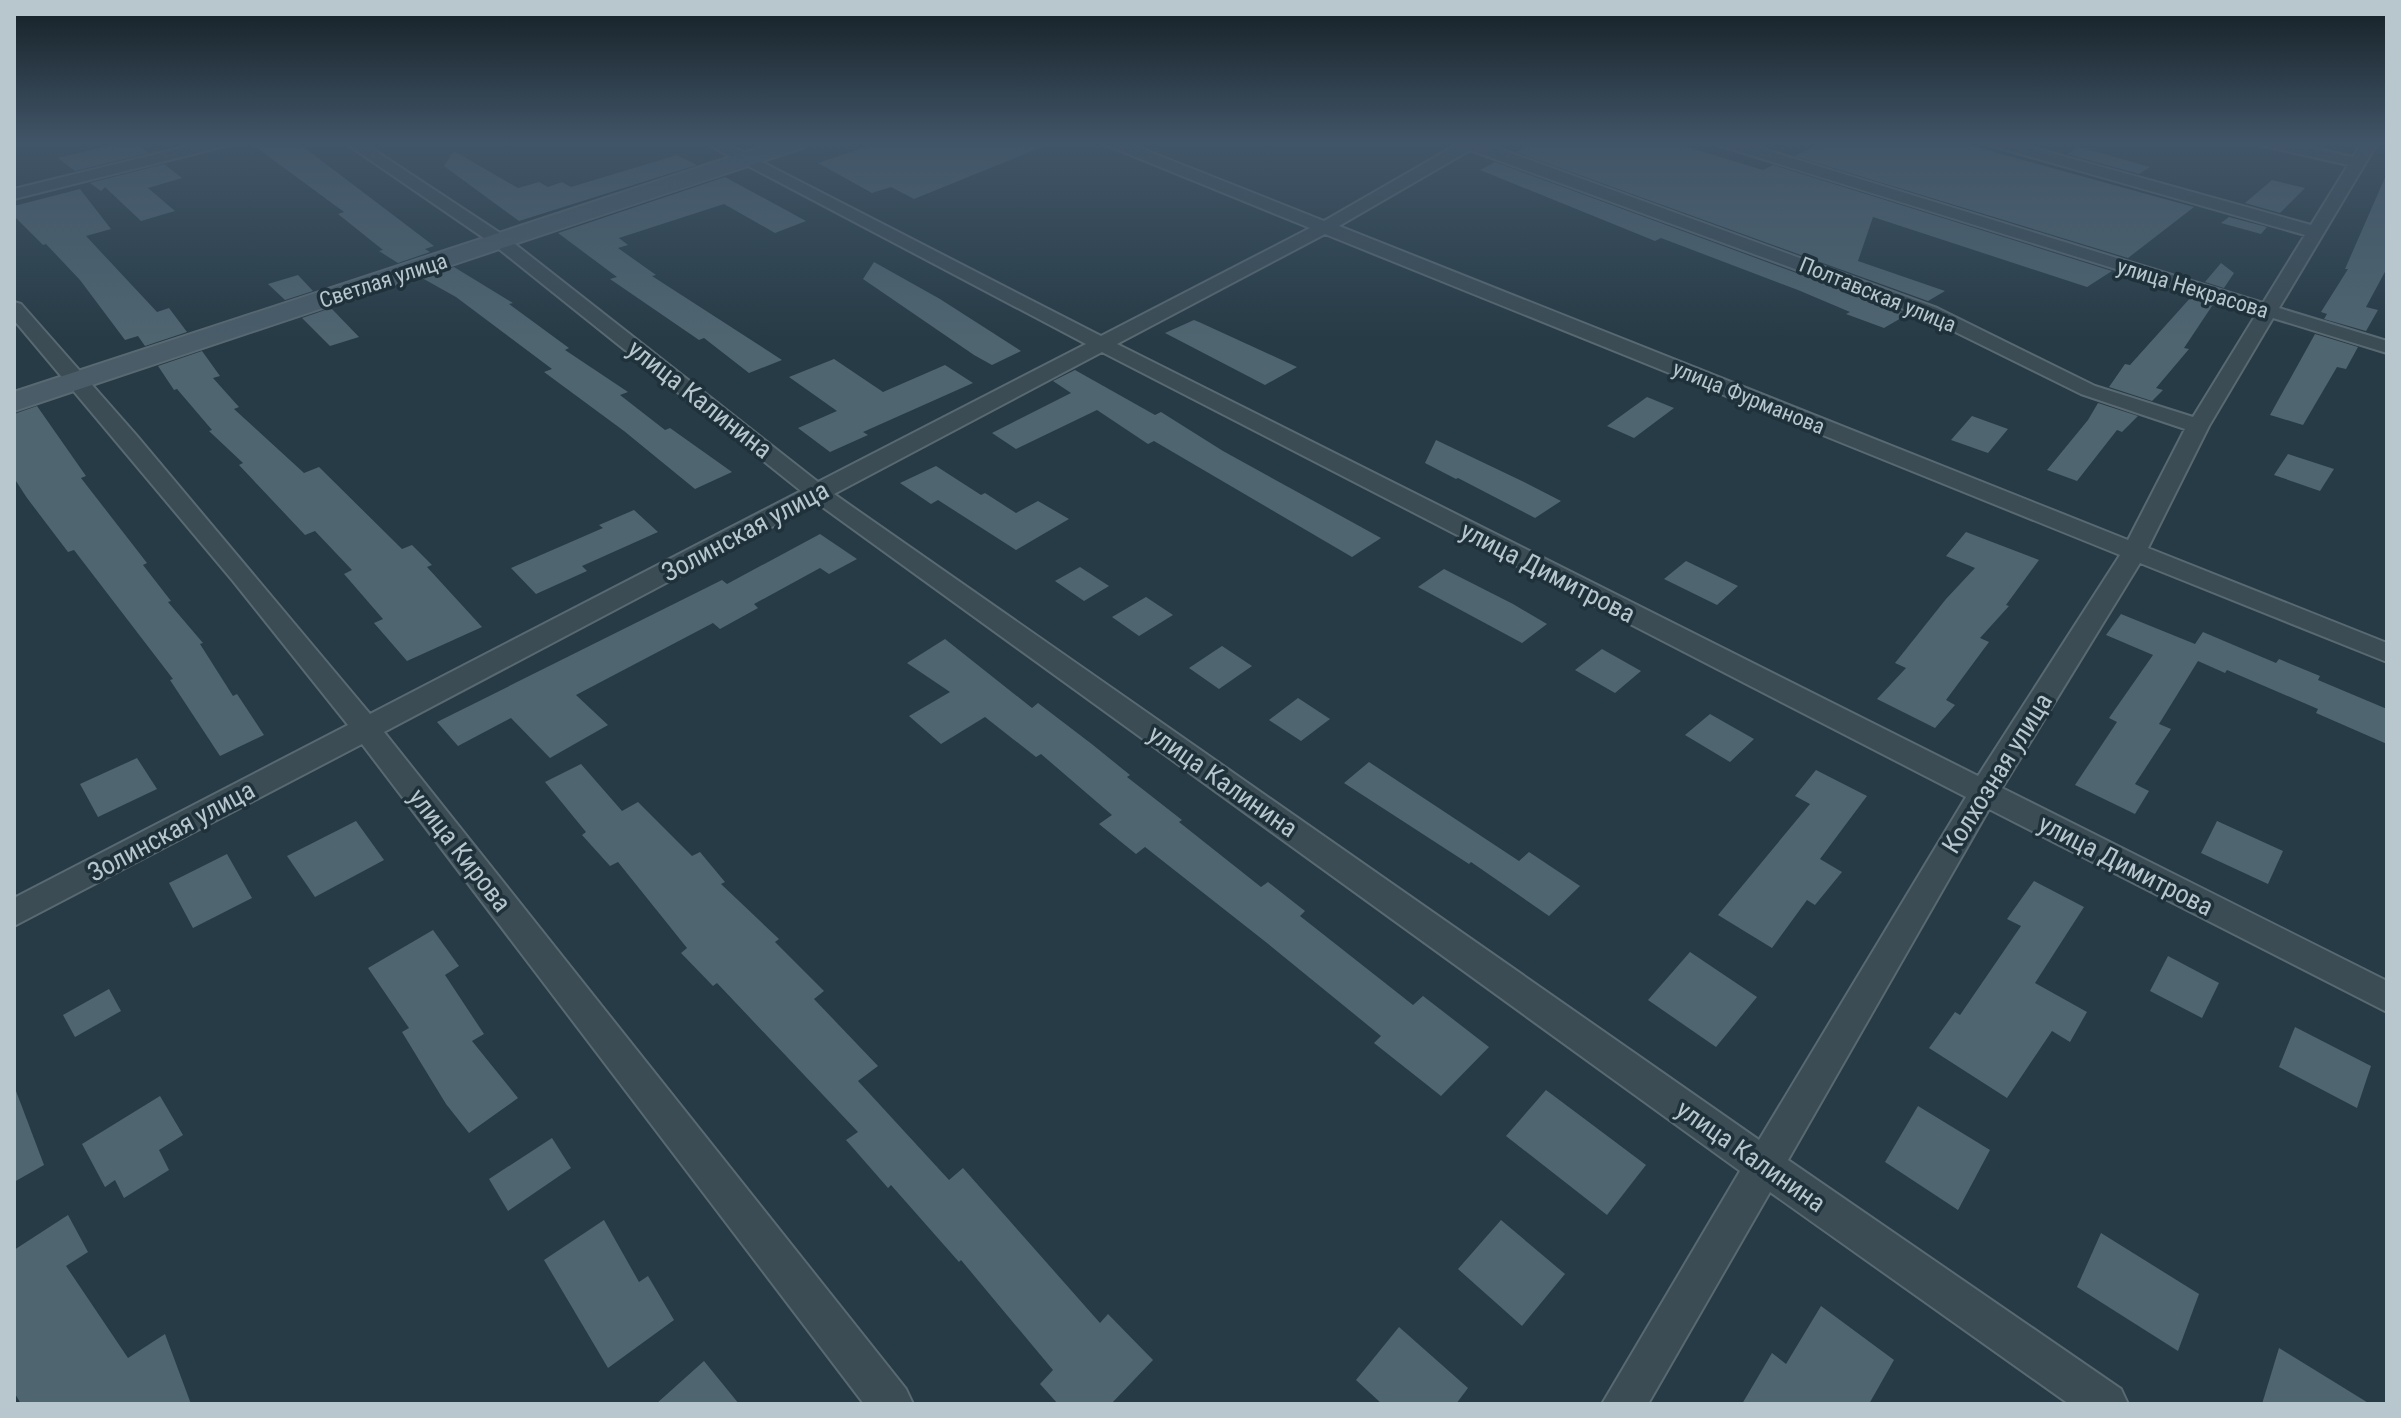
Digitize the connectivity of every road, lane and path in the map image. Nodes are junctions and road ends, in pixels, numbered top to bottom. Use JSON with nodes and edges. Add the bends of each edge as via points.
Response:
{"nodes":[{"id":1,"x":451,"y":208,"type":"edge"},
{"id":2,"x":598,"y":208,"type":"edge"},
{"id":3,"x":840,"y":208,"type":"edge"},
{"id":4,"x":1278,"y":208,"type":"edge"},
{"id":5,"x":1357,"y":208,"type":"edge"},
{"id":6,"x":1646,"y":208,"type":"edge"},
{"id":7,"x":1947,"y":208,"type":"edge"},
{"id":8,"x":2230,"y":208,"type":"edge"},
{"id":9,"x":2330,"y":208,"type":"edge"},
{"id":10,"x":1325,"y":227,"type":"junction"},
{"id":11,"x":2315,"y":232,"type":"junction"},
{"id":12,"x":500,"y":241,"type":"junction"},
{"id":13,"x":14,"y":308,"type":"edge"},
{"id":14,"x":2266,"y":311,"type":"junction"},
{"id":15,"x":1101,"y":344,"type":"junction"},
{"id":16,"x":2387,"y":347,"type":"edge"},
{"id":17,"x":78,"y":381,"type":"junction"},
{"id":18,"x":14,"y":402,"type":"edge"},
{"id":19,"x":2198,"y":426,"type":"junction"},
{"id":20,"x":818,"y":493,"type":"junction"},
{"id":21,"x":2134,"y":552,"type":"junction"},
{"id":22,"x":2387,"y":653,"type":"edge"},
{"id":23,"x":366,"y":729,"type":"junction"},
{"id":24,"x":1983,"y":793,"type":"junction"},
{"id":25,"x":14,"y":913,"type":"edge"},
{"id":26,"x":2387,"y":997,"type":"edge"},
{"id":27,"x":1763,"y":1165,"type":"junction"},
{"id":28,"x":891,"y":1404,"type":"edge"},
{"id":29,"x":1624,"y":1404,"type":"edge"},
{"id":30,"x":2106,"y":1404,"type":"edge"}],
"edges":[{"from":1,"to":12,"type":"street","name":"улица Калинина"},
{"from":2,"to":12,"type":"main road","name":"Светлая улица"},
{"from":3,"to":15,"type":"street","name":"улица Димитрова"},
{"from":4,"to":10,"type":"street","name":"улица Фурманова"},
{"from":5,"to":10,"type":"street","name":"Золинская улица"},
{"from":6,"to":19,"type":"street","name":"Полтавская улица","via":[[1930,312],[2088,390]]},
{"from":7,"to":14,"type":"street","name":"улица Некрасова"},
{"from":8,"to":11,"type":"street"},
{"from":9,"to":11,"type":"street","name":"Колхозная улица"},
{"from":10,"to":15,"type":"street","name":"Золинская улица"},
{"from":10,"to":21,"type":"street","name":"улица Фурманова"},
{"from":11,"to":14,"type":"street","name":"Колхозная улица"},
{"from":12,"to":17,"type":"main road","name":"Светлая улица"},
{"from":12,"to":20,"type":"street","name":"улица Калинина"},
{"from":13,"to":17,"type":"street","name":"улица Кирова"},
{"from":14,"to":16,"type":"street","name":"улица Некрасова"},
{"from":14,"to":19,"type":"street","name":"Колхозная улица"},
{"from":15,"to":20,"type":"street","name":"Золинская улица"},
{"from":15,"to":24,"type":"street","name":"улица Димитрова"},
{"from":17,"to":18,"type":"main road","name":"Светлая улица"},
{"from":17,"to":23,"type":"street","name":"улица Кирова"},
{"from":19,"to":21,"type":"street","name":"Колхозная улица"},
{"from":20,"to":23,"type":"street","name":"Золинская улица"},
{"from":20,"to":27,"type":"street","name":"улица Калинина"},
{"from":21,"to":22,"type":"street","name":"улица Фурманова"},
{"from":21,"to":24,"type":"street","name":"Колхозная улица"},
{"from":23,"to":25,"type":"street","name":"Золинская улица"},
{"from":23,"to":28,"type":"street","name":"улица Кирова"},
{"from":24,"to":26,"type":"street","name":"улица Димитрова"},
{"from":24,"to":27,"type":"street","name":"Колхозная улица"},
{"from":27,"to":29,"type":"street","name":"Колхозная улица"},
{"from":27,"to":30,"type":"street","name":"улица Калинина"}]}
